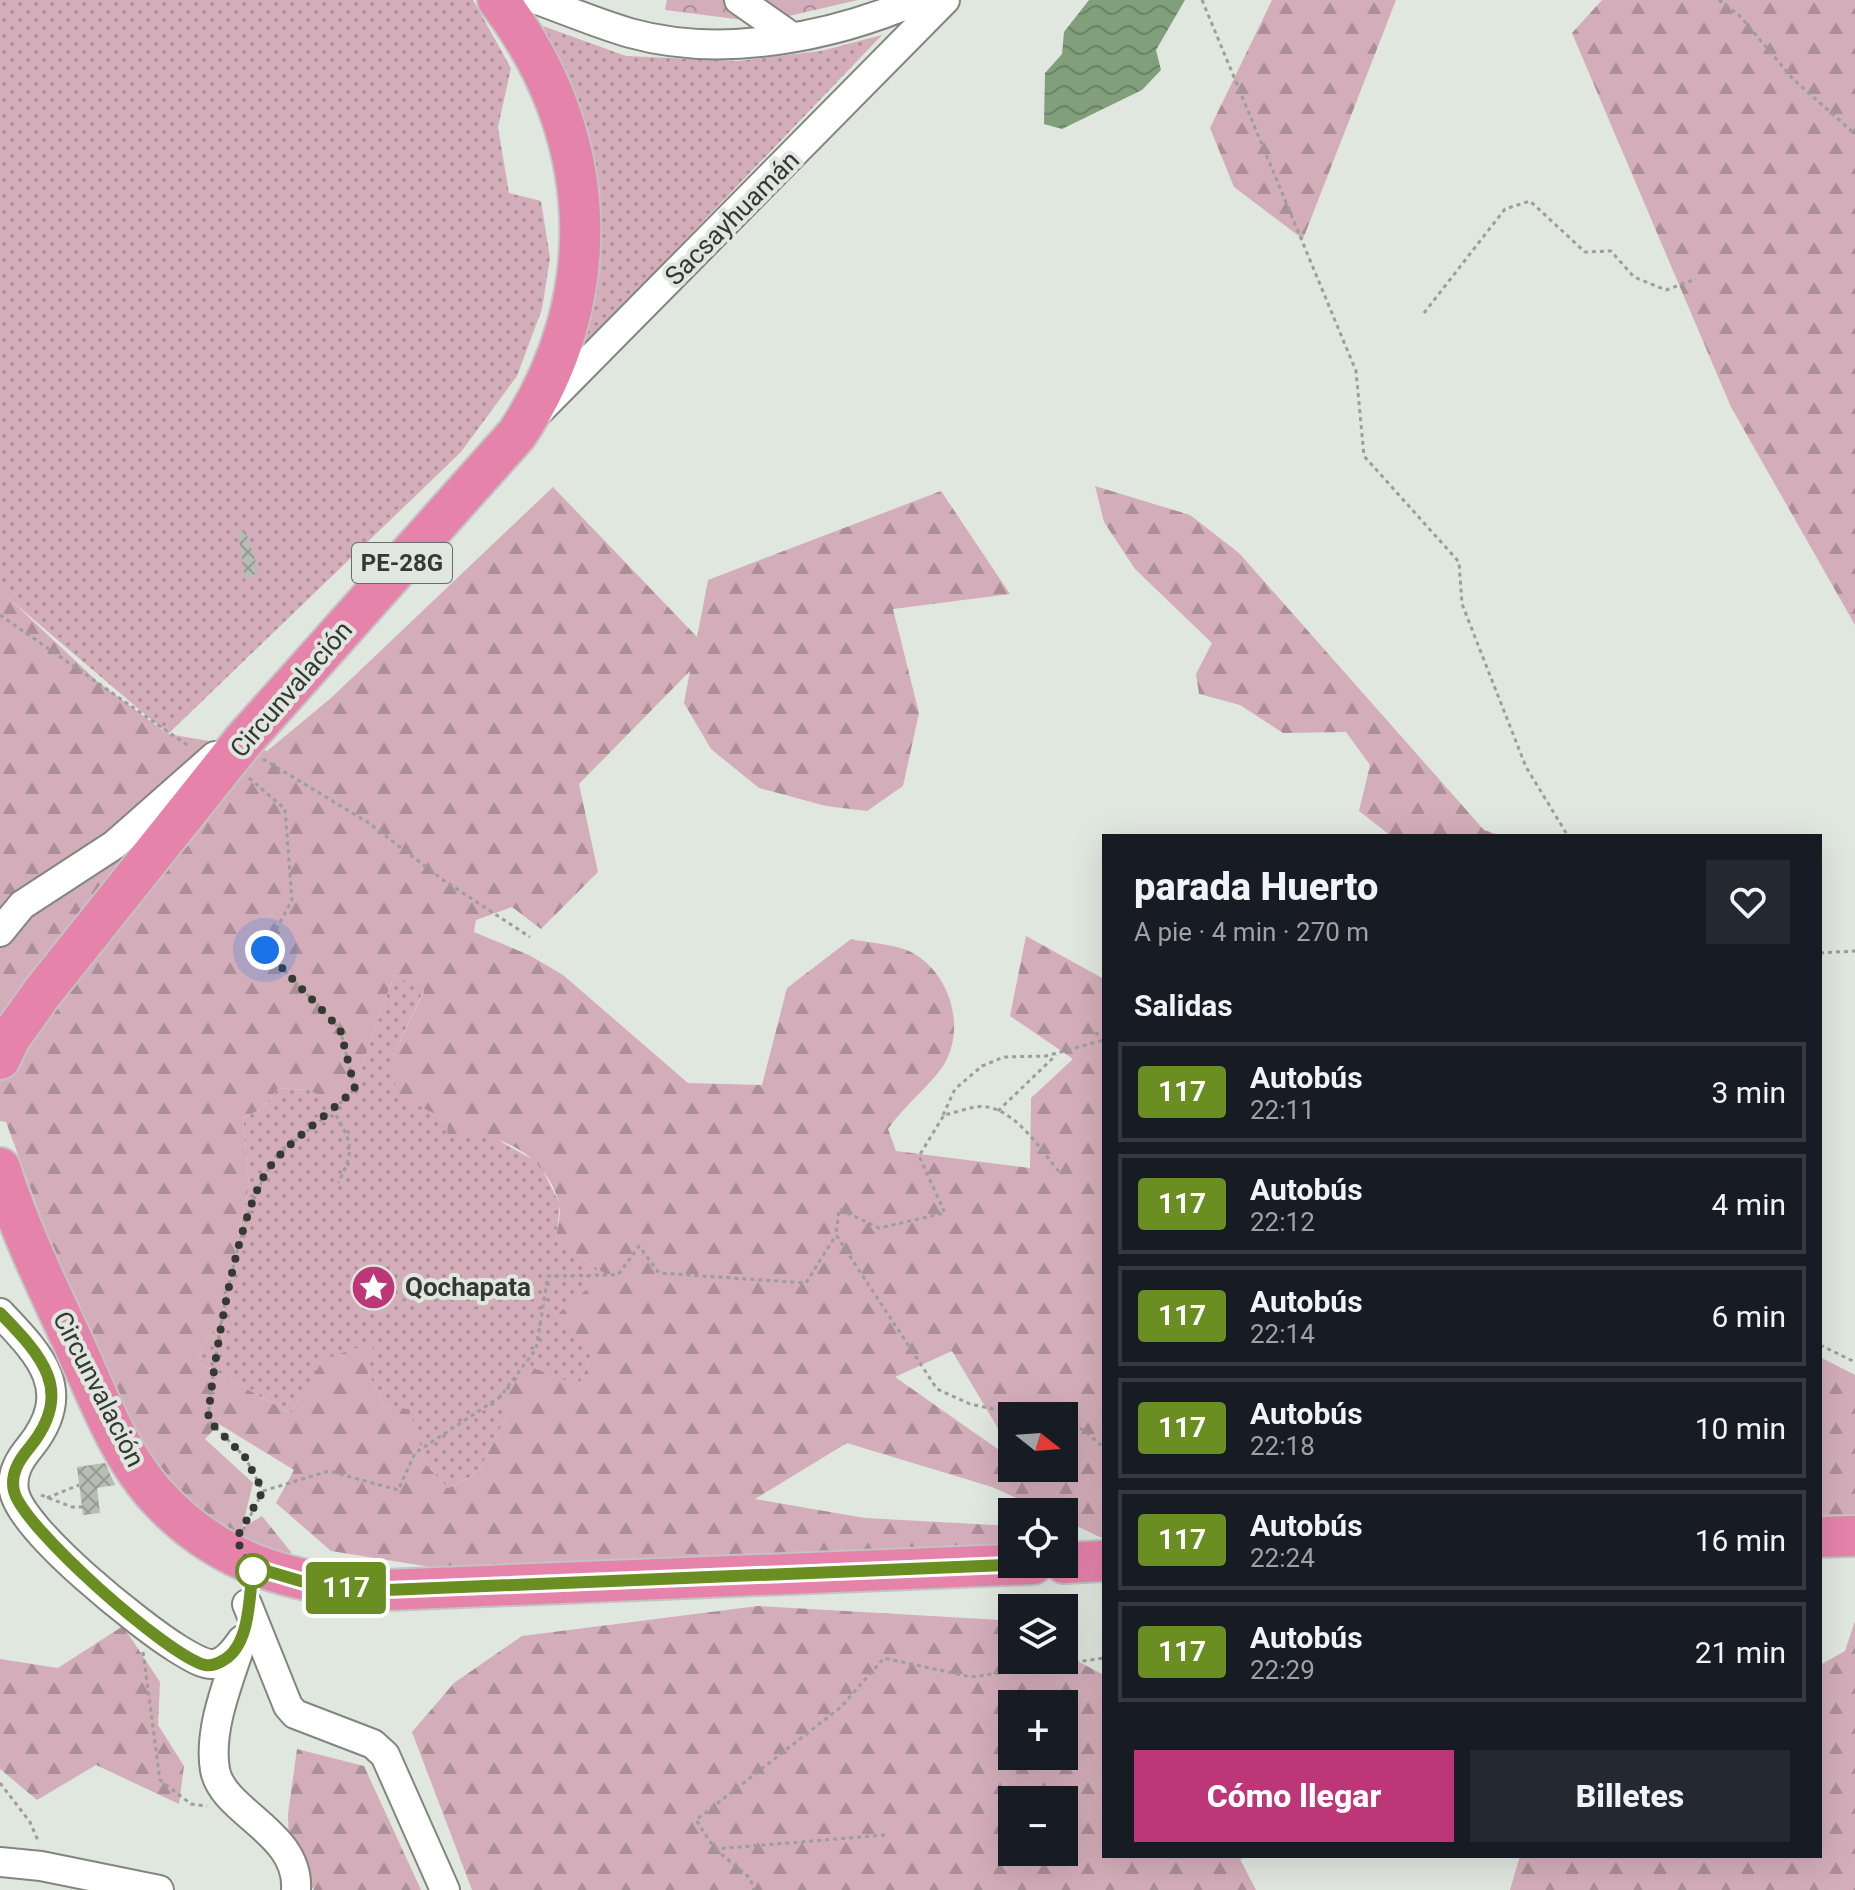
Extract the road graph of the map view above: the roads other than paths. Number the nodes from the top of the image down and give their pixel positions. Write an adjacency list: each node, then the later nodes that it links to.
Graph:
1 (498, 0): 7 (highway, Circunvalación / PE-28G)
2 (538, 0): 6 (street)
3 (739, 0): 6 (street)
4 (918, 0): 6 (street)
5 (945, 0): 7 (street, Sacsayhuamán)
6 (792, 37)
7 (517, 434): 8 (highway, Circunvalación / PE-28G)
8 (238, 752): 9 (street); 10 (highway, Circunvalación / PE-28G)
9 (0, 932)
10 (0, 1059)
11 (0, 1168): 18 (highway, Circunvalación)
12 (0, 1313): 19 (street)
13 (1855, 1536): 14 (highway)
14 (1822, 1537)
15 (1102, 1561): 16 (highway)
16 (1078, 1562)
17 (998, 1565): 18 (highway)
18 (241, 1573): 19 (street); 23 (street)
19 (242, 1640): 22 (street)
20 (0, 1862): 21 (street)
21 (159, 1890)
22 (296, 1890)
23 (445, 1890)

